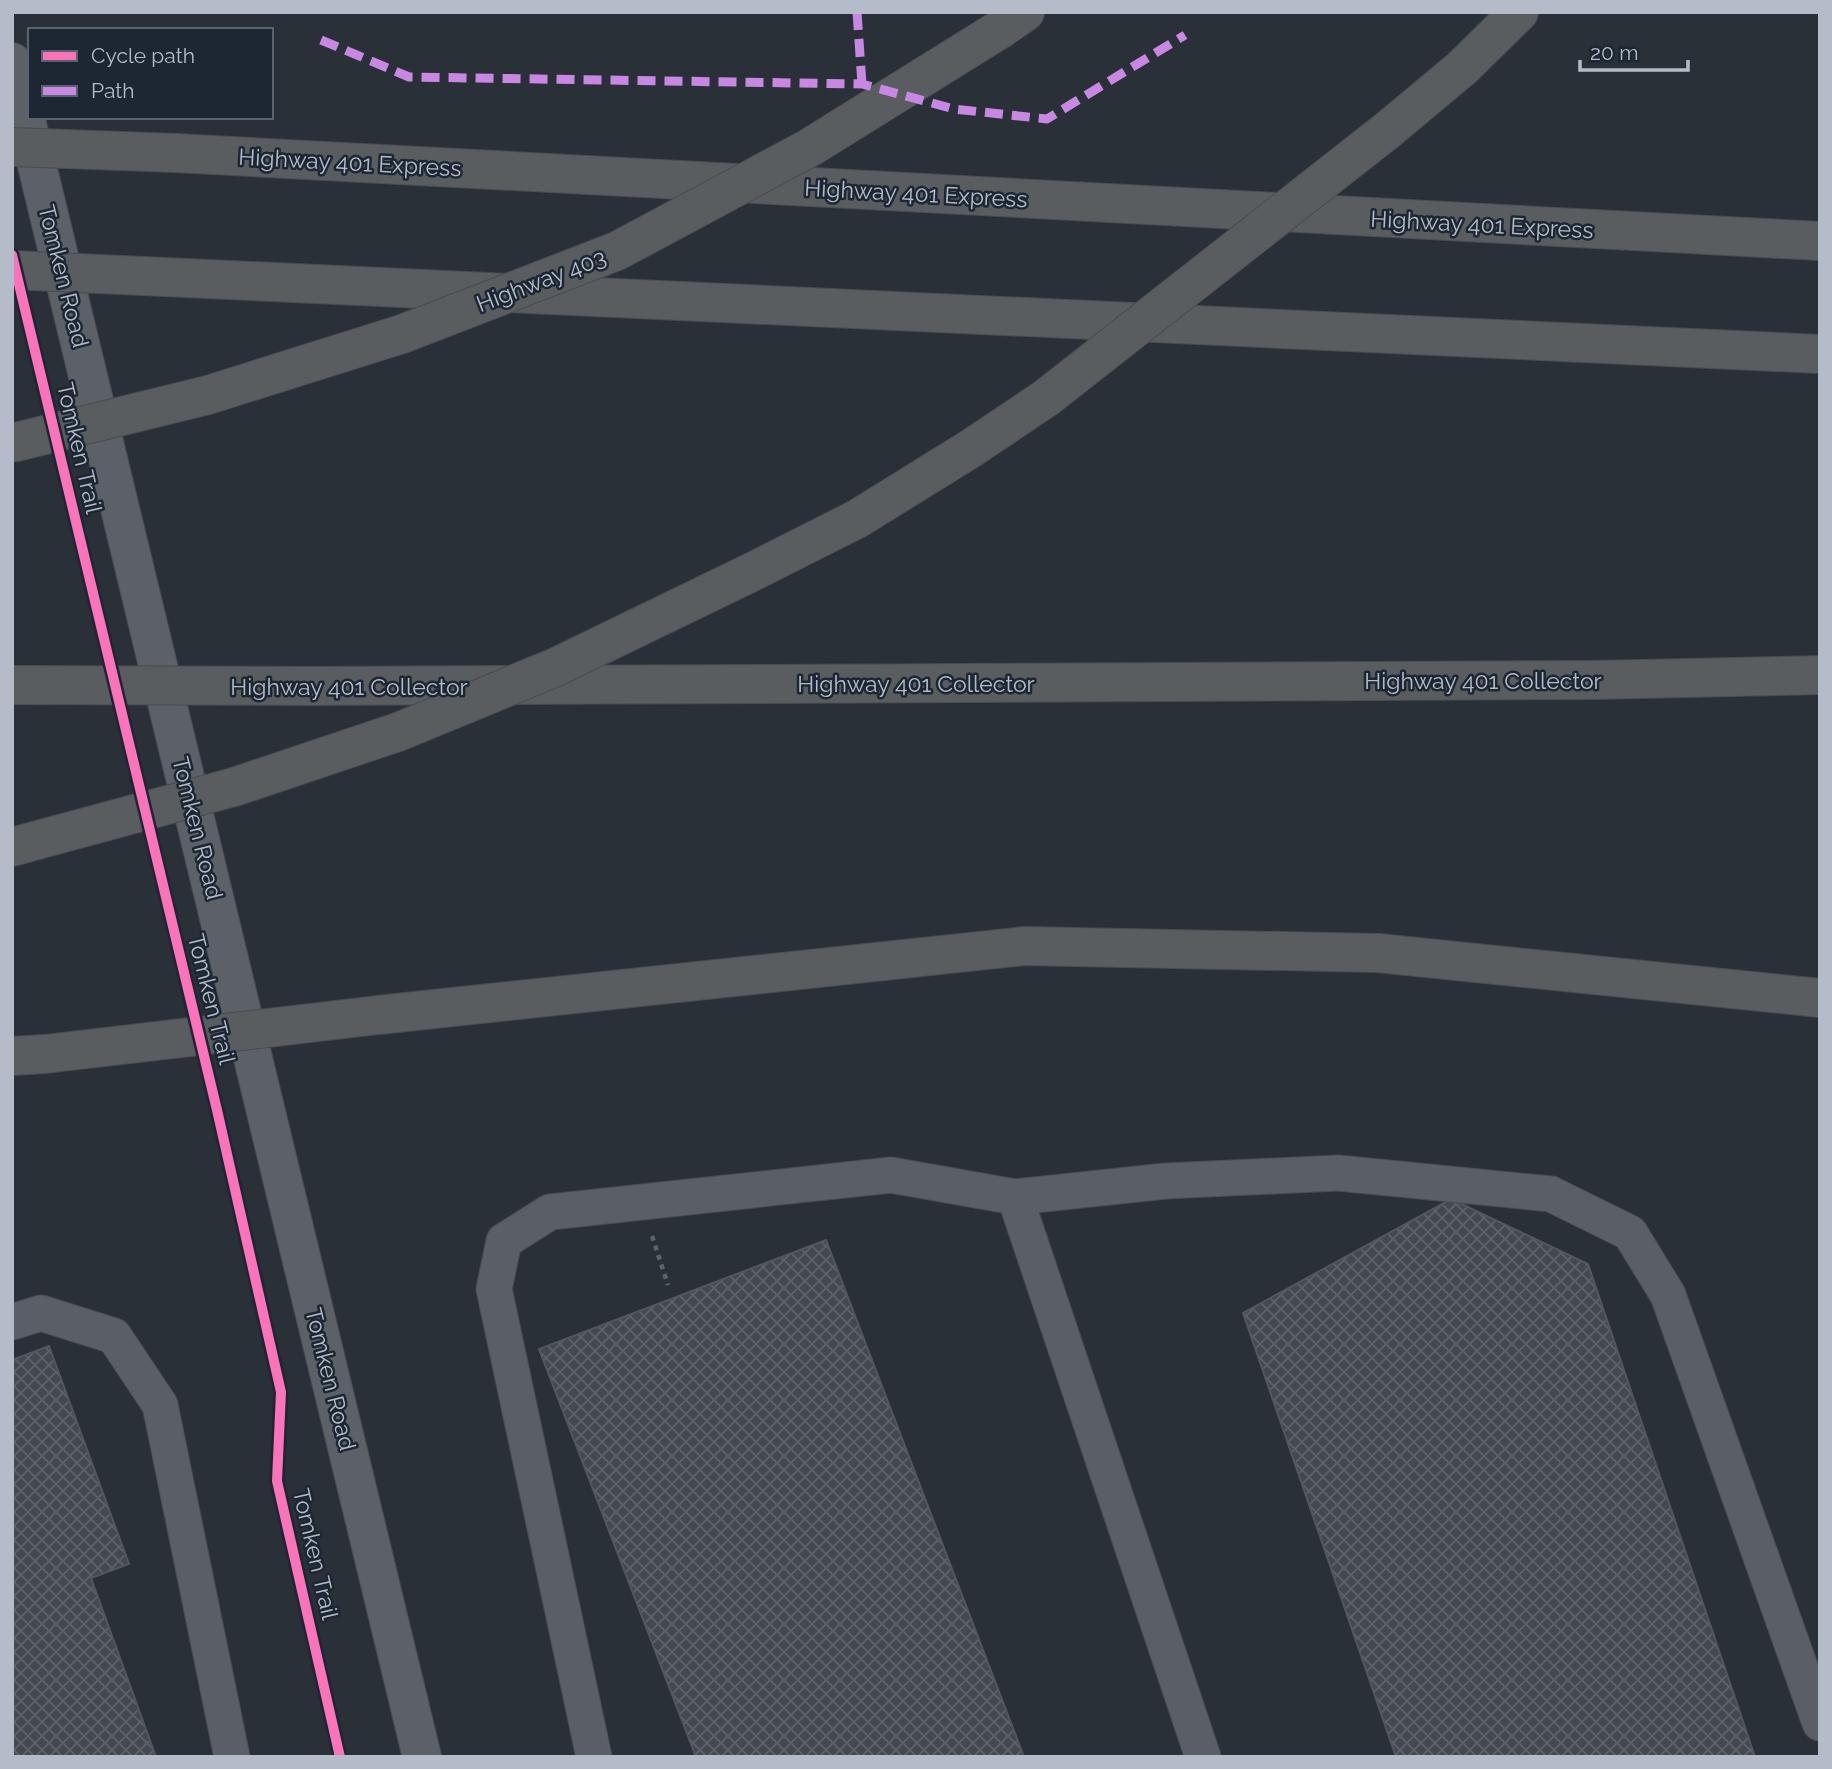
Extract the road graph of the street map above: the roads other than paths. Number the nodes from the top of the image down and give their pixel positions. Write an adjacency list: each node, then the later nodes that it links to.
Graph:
1 (1519, 12): 11 (highway, bridge)
2 (1014, 20): 8 (highway, Highway 403, bridge)
3 (12, 62): 18 (main road, Tomken Road)
4 (12, 147): 5 (highway, Highway 401 Express, bridge)
5 (1820, 241)
6 (12, 270): 7 (highway, bridge)
7 (1820, 354)
8 (12, 443)
9 (1820, 676): 10 (highway, Highway 401 Collector, bridge)
10 (12, 685)
11 (12, 847)
12 (1820, 998): 13 (highway, bridge)
13 (29, 1055)
14 (1015, 1197): 16 (lane); 19 (lane); 20 (lane)
15 (12, 1322): 17 (lane)
16 (1820, 1723)
17 (232, 1757)
18 (422, 1757)
19 (594, 1757)
20 (1203, 1757)

